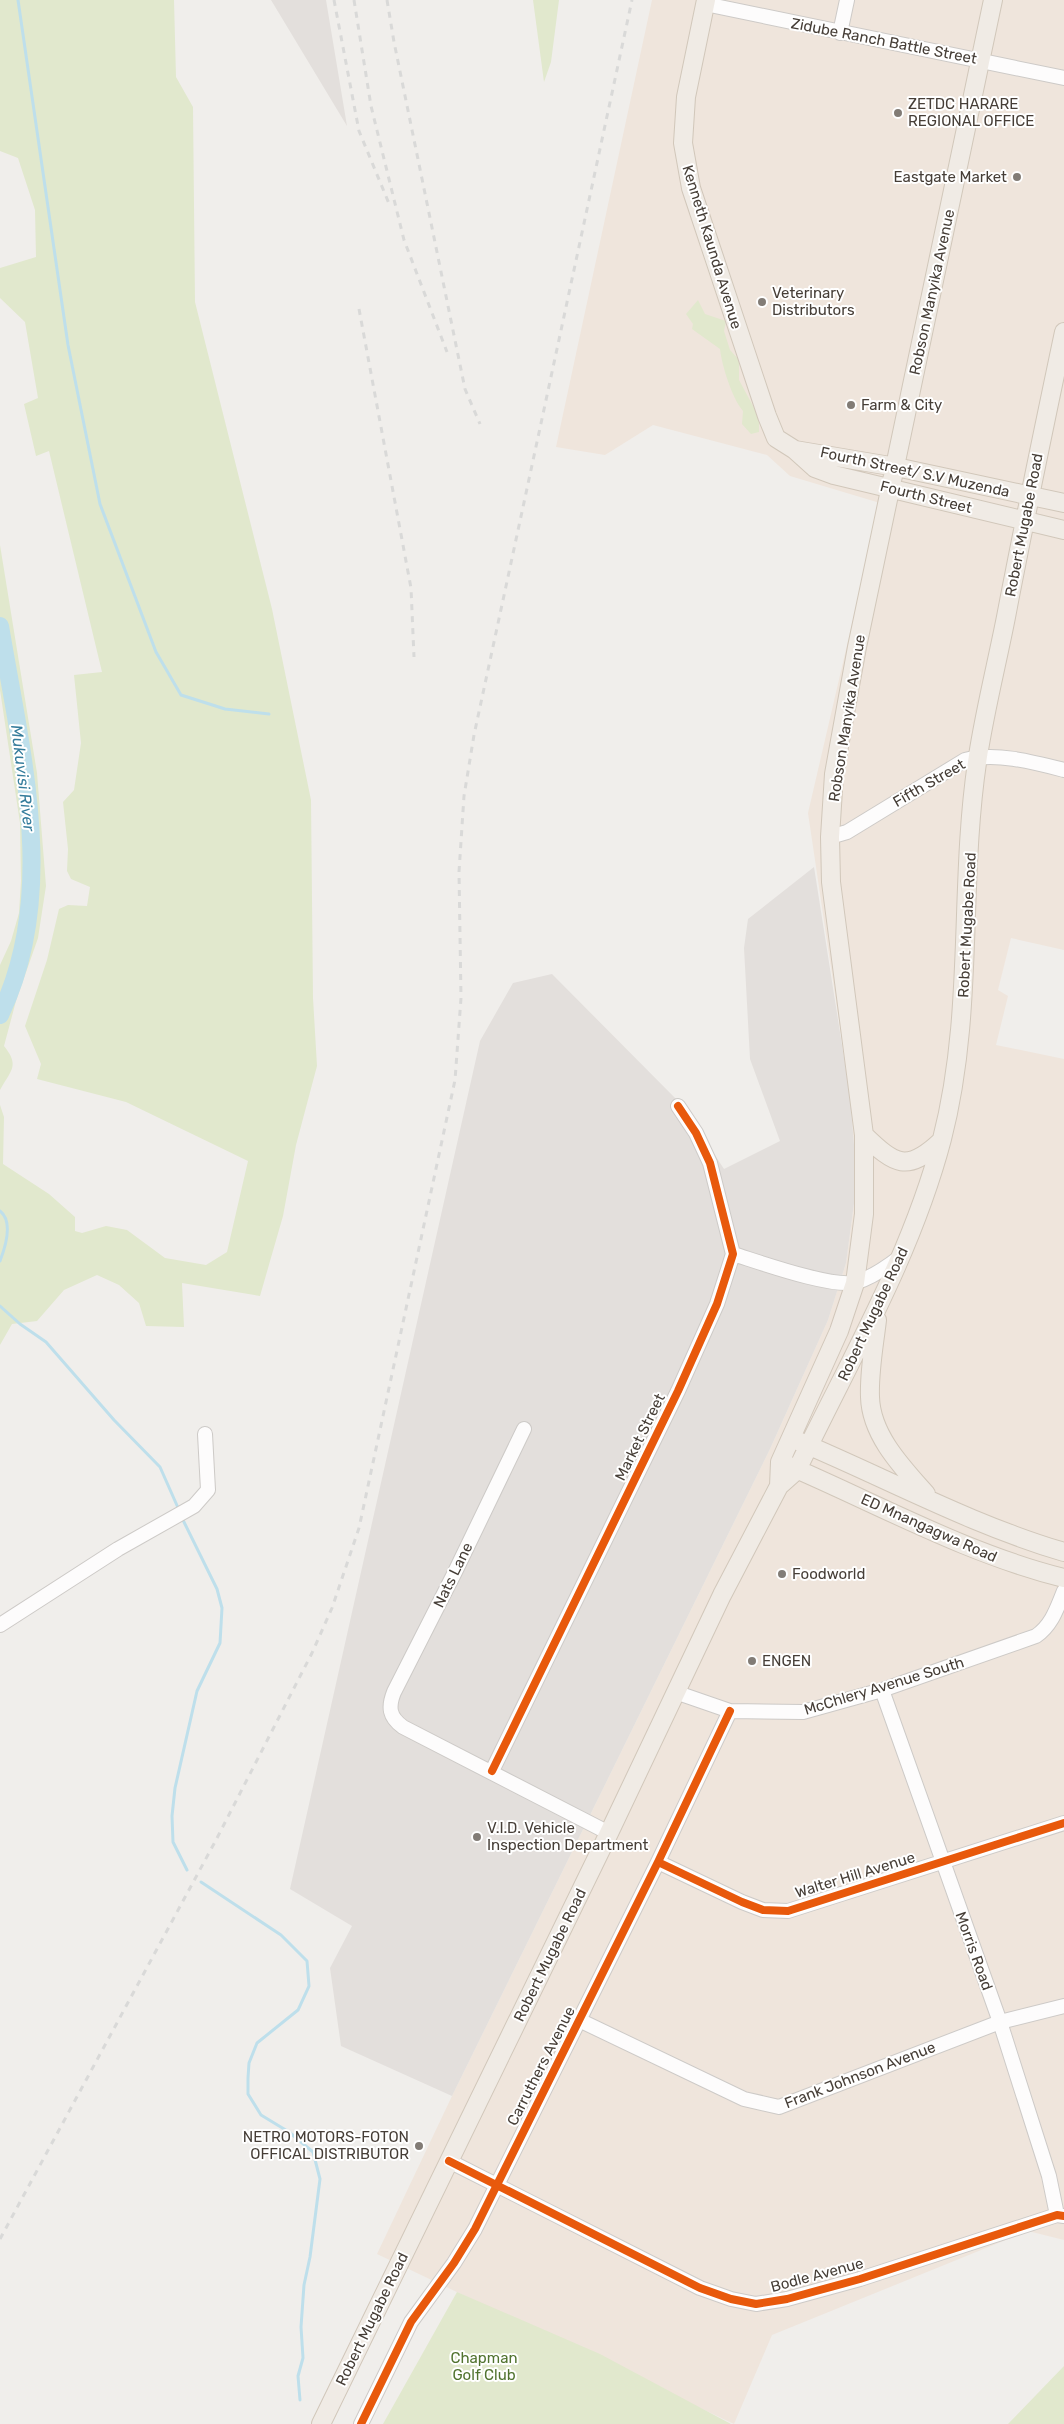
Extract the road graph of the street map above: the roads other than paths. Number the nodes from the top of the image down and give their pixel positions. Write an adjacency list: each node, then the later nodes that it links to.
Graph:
1 (847, 0): 4 (street)
2 (993, 0): 5 (main road, Robson Manyika Avenue)
3 (705, 2): 4 (street, Zidube Ranch Battle Street); 8 (main road, Kenneth Kaunda Avenue)
4 (840, 32): 5 (street, Zidube Ranch Battle Street)
5 (981, 60): 6 (street, Zidube Ranch Battle Street); 9 (main road, Robson Manyika Avenue)
6 (1064, 78)
7 (1064, 332): 11 (main road, Robert Mugabe Road)
8 (795, 450): 9 (main road, Fourth Street/ S.V Muzenda); 10 (main road, Fourth Street)
9 (896, 467): 10 (main road, Robson Manyika Avenue); 11 (main road, Fourth Street/ S.V Muzenda)
10 (891, 488): 13 (main road, Fourth Street); 17 (main road, Robson Manyika Avenue)
11 (1028, 496): 12 (main road, Fourth Street/ S.V Muzenda); 13 (main road, Robert Mugabe Road)
12 (1064, 503)
13 (1024, 522): 14 (main road, Fourth Street); 15 (main road, Robert Mugabe Road)
14 (1064, 530)
15 (978, 757): 16 (street, Fifth Street); 17 (street, Fifth Street); 20 (main road, Robert Mugabe Road)
16 (1064, 770)
17 (830, 837): 19 (main road, Robson Manyika Avenue)
18 (678, 1106): 21 (street)
19 (864, 1135): 20 (main road); 23 (main road, Robson Manyika Avenue)
20 (941, 1140): 22 (main road, Robert Mugabe Road)
21 (733, 1254): 23 (street); 40 (street, Market Street)
22 (900, 1256): 23 (street); 24 (main road, Robert Mugabe Road)
23 (855, 1283): 27 (main road, Robson Manyika Avenue)
24 (878, 1310): 28 (main road, Robert Mugabe Road); 32 (main road)
25 (524, 1429): 40 (street, Nats Lane)
26 (205, 1434): 36 (street)
27 (791, 1438): 28 (main road, ED Mnangagwa Road); 29 (main road, Robson Manyika Avenue)
28 (808, 1445): 30 (main road, Robert Mugabe Road); 32 (main road, ED Mnangagwa Road)
29 (780, 1462): 30 (main road, ED Mnangagwa Road); 31 (main road, Robert Mugabe Road)
30 (797, 1470): 31 (main road, Robert Mugabe Road); 34 (main road, ED Mnangagwa Road)
31 (780, 1486): 38 (main road, Robert Mugabe Road)
32 (931, 1499): 33 (main road, ED Mnangagwa Road)
33 (1064, 1552)
34 (1064, 1578)
35 (1064, 1591): 37 (street, McChlery Avenue South)
36 (0, 1624)
37 (882, 1690): 39 (street, McChlery Avenue South); 44 (street, Morris Road)
38 (676, 1692): 39 (street, McChlery Avenue South); 42 (main road, Robert Mugabe Road)
39 (730, 1711): 43 (street, Carruthers Avenue)
40 (492, 1772): 42 (street)
41 (1064, 1823): 44 (street, Walter Hill Avenue)
42 (609, 1833): 48 (main road, Robert Mugabe Road)
43 (658, 1862): 44 (street, Walter Hill Avenue); 46 (street, Carruthers Avenue)
44 (942, 1863): 47 (street, Morris Road)
45 (1064, 2006): 47 (street, Frank Johnson Avenue)
46 (579, 2020): 47 (street, Frank Johnson Avenue); 49 (street, Carruthers Avenue)
47 (1000, 2022): 50 (street, Morris Road)
48 (449, 2161): 49 (street, Bodle Avenue); 51 (main road, Robert Mugabe Road)
49 (496, 2185): 50 (street, Bodle Avenue); 52 (street, Carruthers Avenue)
50 (1061, 2216)
51 (321, 2424)
52 (361, 2424)

